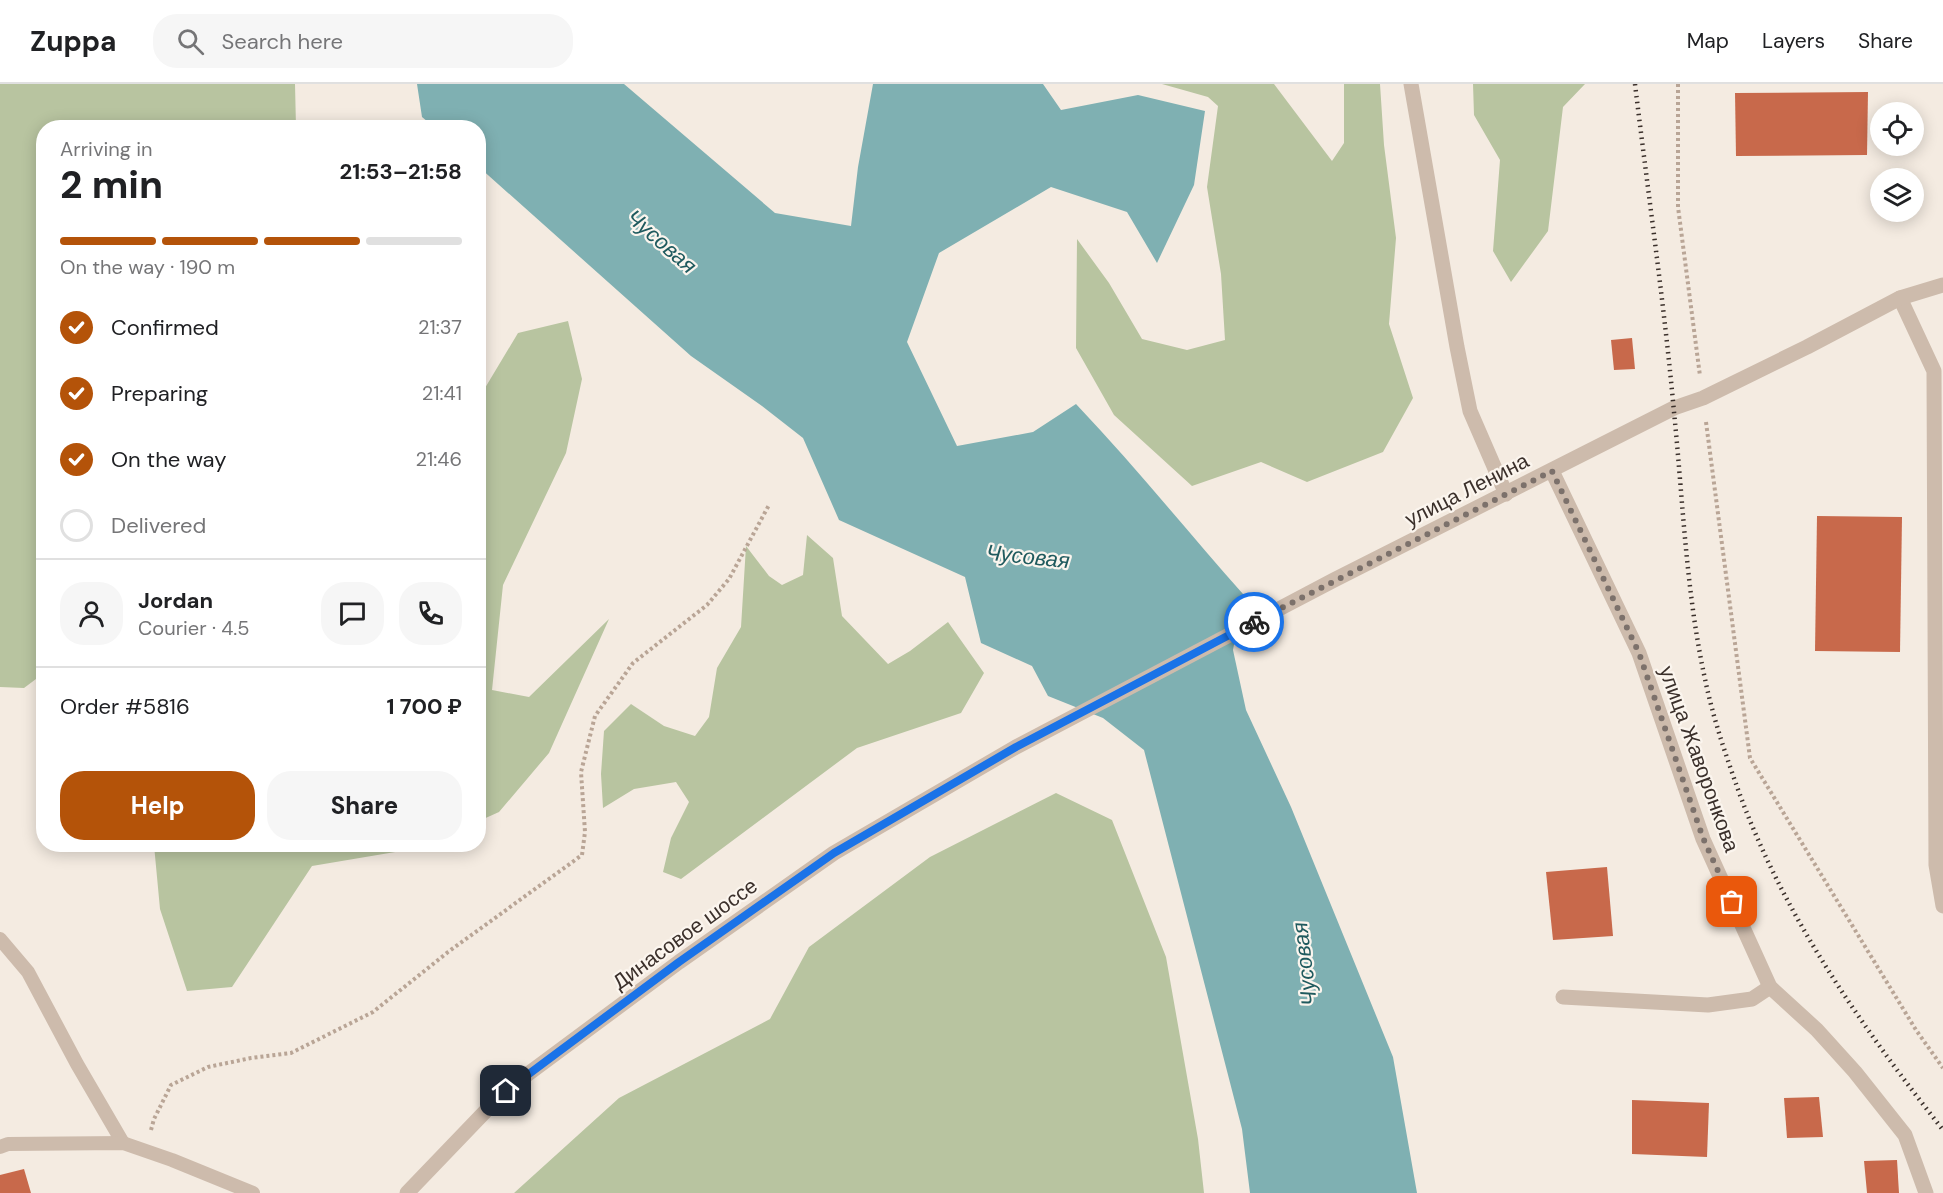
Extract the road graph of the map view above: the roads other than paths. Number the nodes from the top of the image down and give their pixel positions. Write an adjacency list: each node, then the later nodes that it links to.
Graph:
1 (1411, 84): 5 (street)
2 (1943, 285): 3 (street, улица Ленина)
3 (1900, 298): 4 (street, улица Ленина); 7 (street)
4 (1552, 471): 5 (street, улица Ленина); 9 (street, улица Жаворонкова)
5 (1506, 494): 6 (street, улица Ленина)
6 (1016, 747): 14 (street, Динасовое шоссе)
7 (1943, 906)
8 (0, 939): 11 (lane)
9 (1770, 987): 10 (street); 15 (street, улица Жаворонкова)
10 (1563, 997)
11 (123, 1143): 12 (lane); 13 (lane)
12 (0, 1147)
13 (246, 1192)
14 (407, 1193)
15 (1926, 1193)

